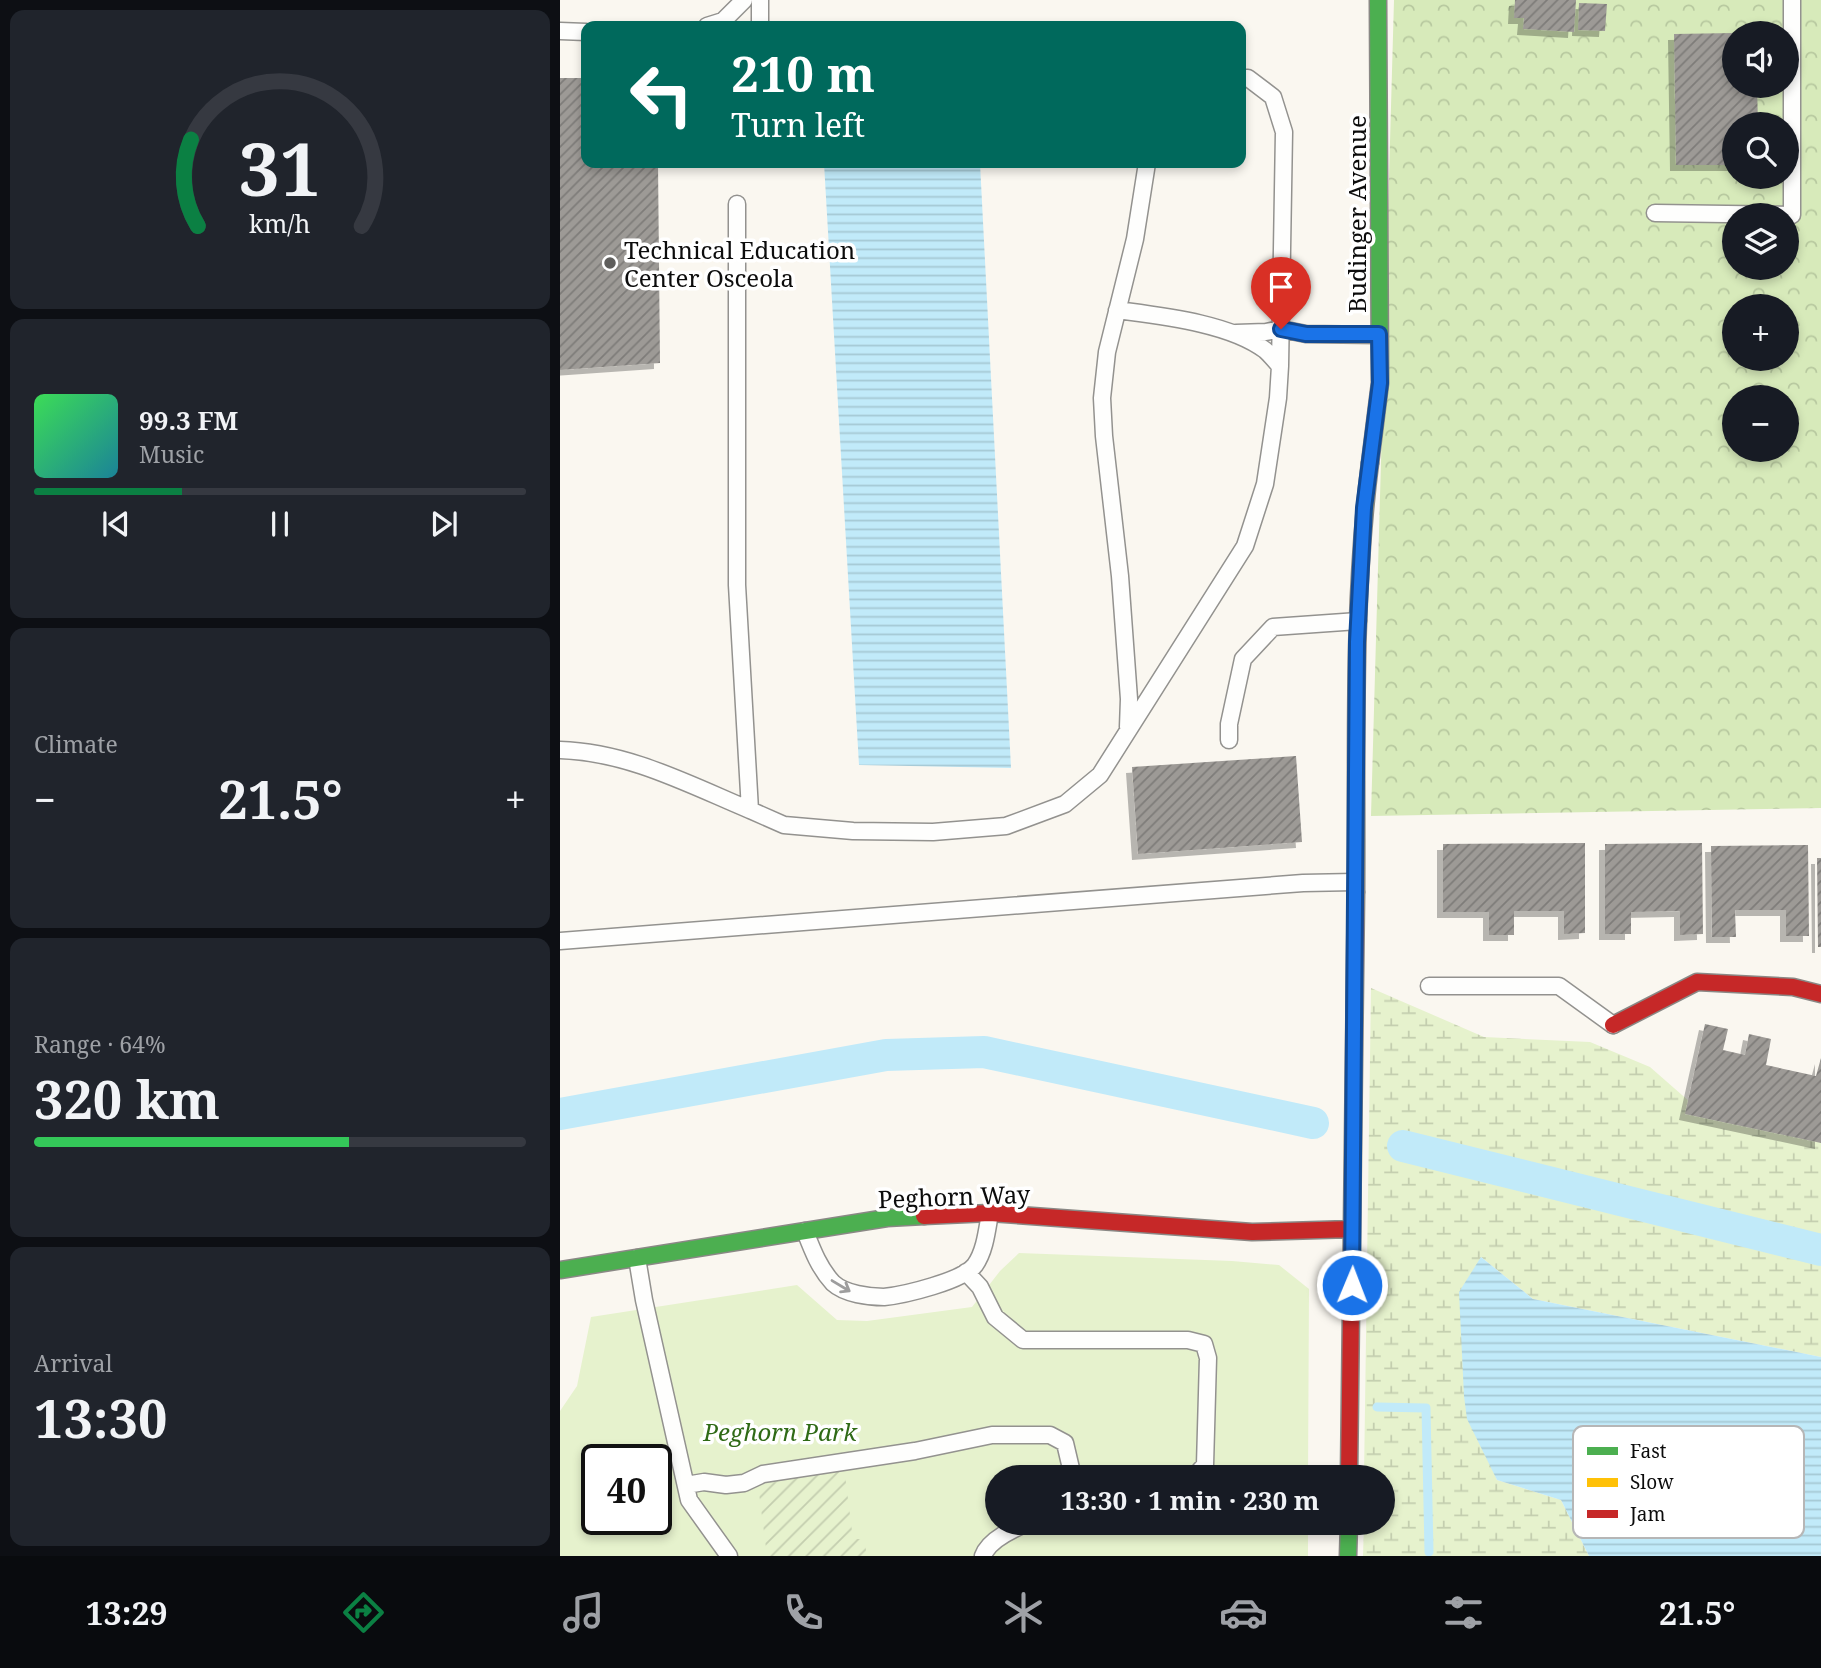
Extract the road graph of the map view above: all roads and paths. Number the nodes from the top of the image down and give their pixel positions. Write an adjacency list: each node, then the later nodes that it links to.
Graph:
1 (744, 0): 5 (lane)
2 (760, 0): 6 (lane)
3 (1378, 0): 16 (street, Budinger Avenue)
4 (1792, 0): 12 (lane)
5 (723, 21)
6 (760, 21)
7 (560, 32): 8 (lane)
8 (581, 32)
9 (1246, 78): 14 (lane)
10 (1146, 168): 13 (lane)
11 (737, 204): 22 (lane)
12 (1655, 213)
13 (1117, 310): 15 (lane); 19 (lane)
14 (1281, 329): 15 (lane); 16 (lane); 17 (lane)
15 (1233, 334): 17 (lane)
16 (1379, 334): 18 (street, Budinger Avenue)
17 (1280, 366): 19 (lane)
18 (1358, 621): 20 (lane); 23 (street, Budinger Avenue)
19 (1128, 729): 22 (lane)
20 (1228, 740)
21 (560, 750): 22 (lane)
22 (750, 810)
23 (1355, 882): 24 (lane); 29 (street, Budinger Avenue)
24 (560, 941)
25 (1429, 986): 27 (lane)
26 (1821, 994): 27 (street)
27 (1613, 1025)
28 (990, 1213): 29 (street, Peghorn Way); 30 (street, Peghorn Way); 33 (lane)
29 (1352, 1230): 36 (street, Budinger Avenue)
30 (805, 1231): 31 (street, Peghorn Way); 33 (lane, one-way to 33)
31 (637, 1258): 32 (street, Peghorn Way); 37 (lane)
32 (560, 1270)
33 (966, 1272): 35 (lane)
34 (1070, 1465): 37 (lane)
35 (1205, 1465)
36 (1349, 1465)
37 (686, 1485): 40 (lane)
38 (1004, 1535): 41 (lane)
39 (1349, 1535): 42 (street)
40 (729, 1556)
41 (984, 1556)
42 (1348, 1556)

